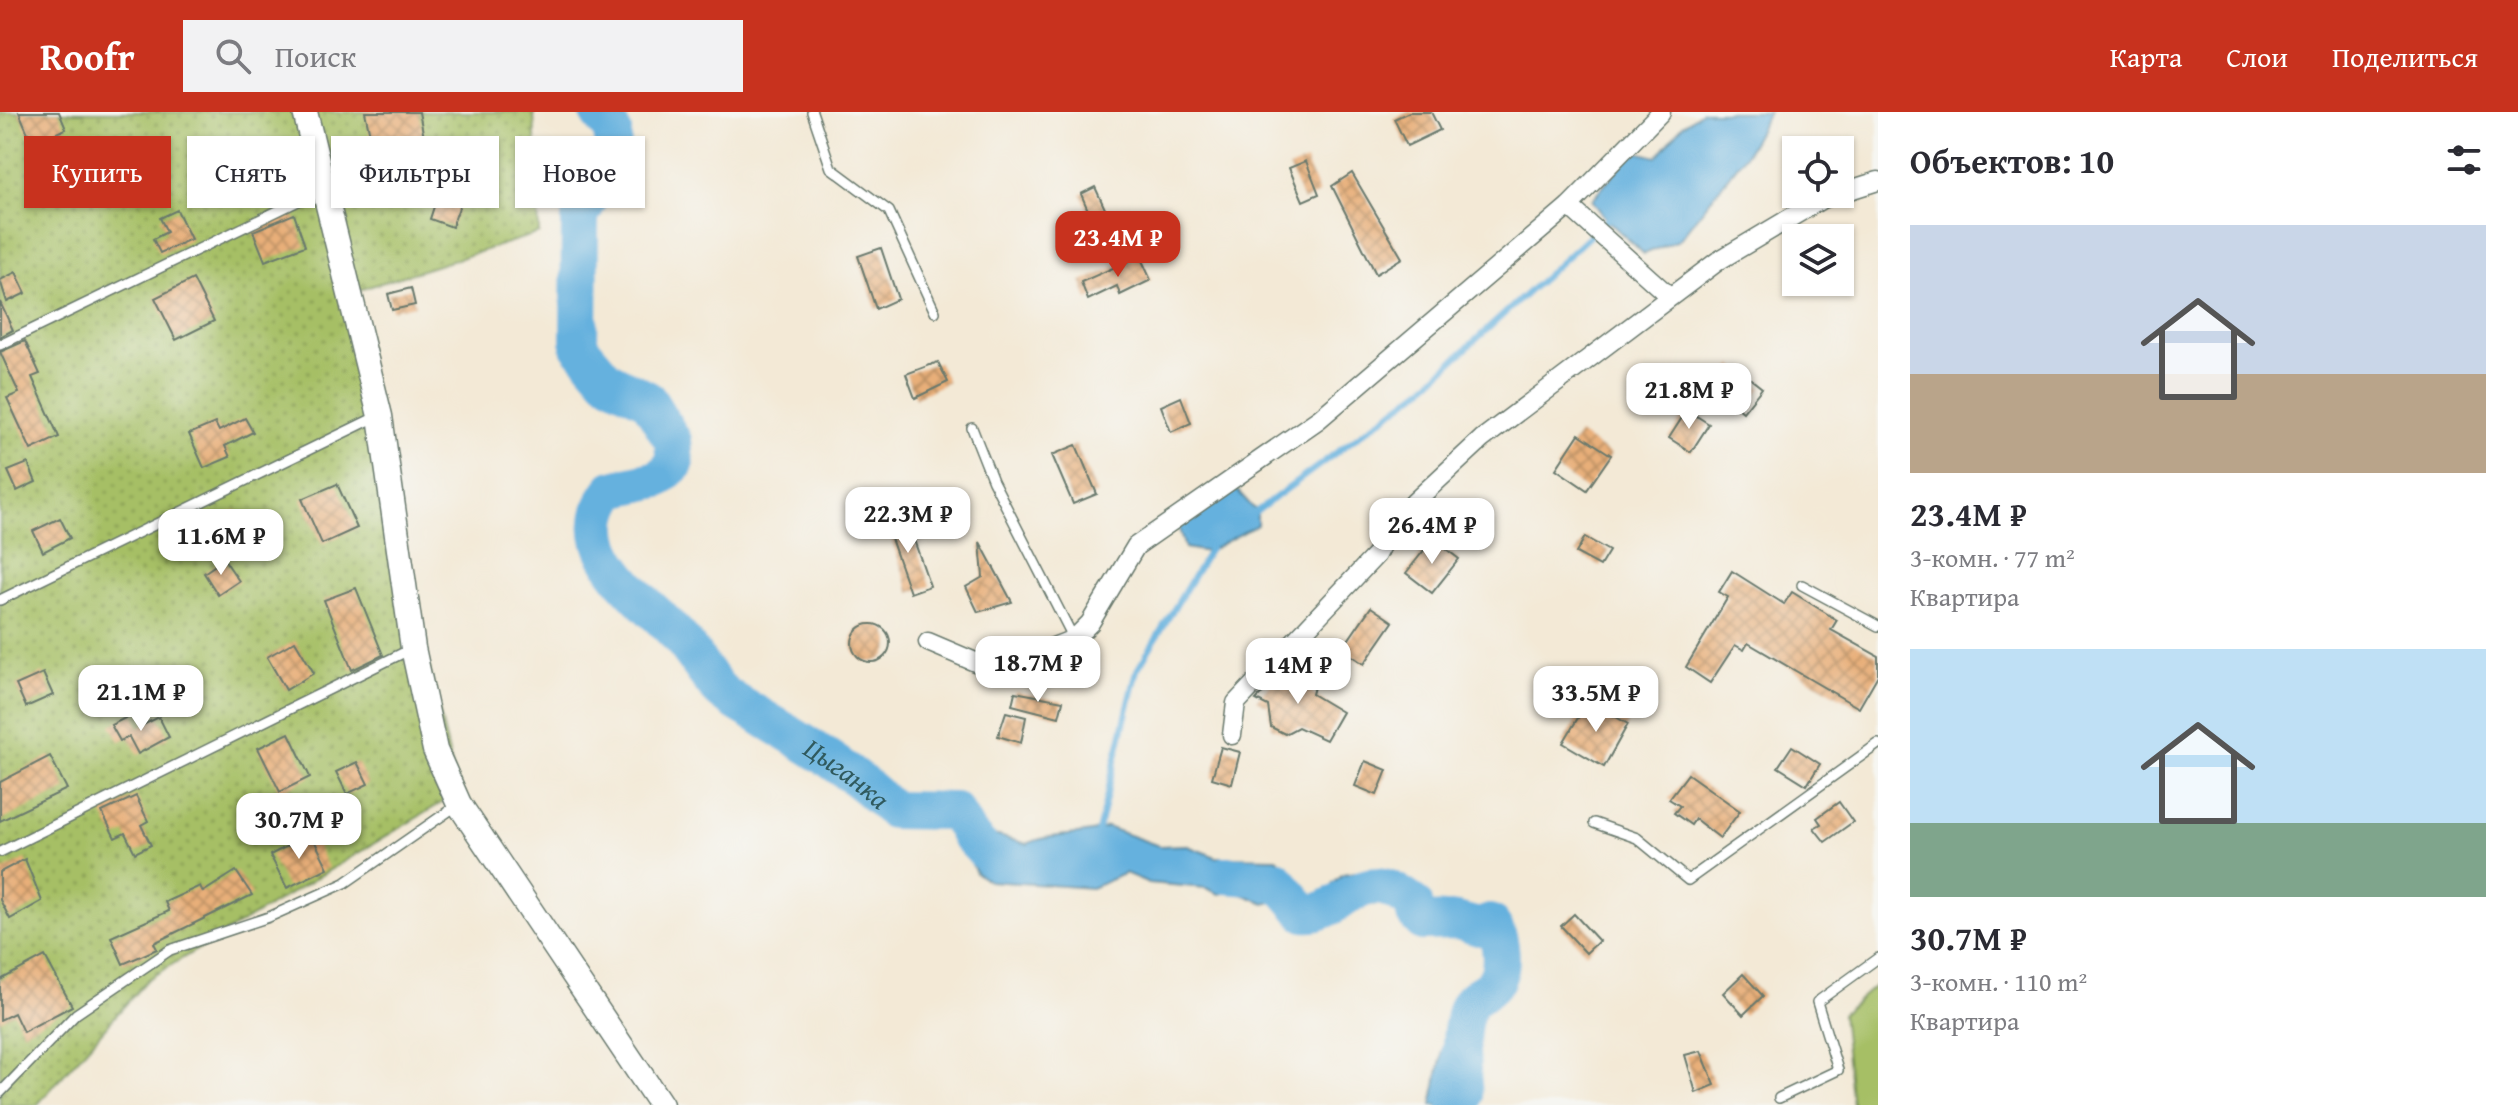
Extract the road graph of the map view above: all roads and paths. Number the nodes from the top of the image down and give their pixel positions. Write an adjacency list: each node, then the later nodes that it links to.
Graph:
1 (305, 112): 5 (street)
2 (812, 112): 10 (lane)
3 (1661, 112): 7 (street)
4 (1878, 181): 6 (street)
5 (325, 188): 11 (lane); 12 (street)
6 (1854, 189)
7 (1569, 206): 9 (street); 17 (street)
8 (1807, 208): 9 (street)
9 (1669, 296): 20 (street)
10 (935, 312)
11 (0, 345)
12 (380, 416): 15 (lane); 19 (street)
13 (972, 428): 17 (lane)
14 (1802, 585): 16 (lane)
15 (0, 600)
16 (1878, 626)
17 (1074, 639): 18 (street)
18 (928, 642)
19 (413, 648): 22 (street); 24 (lane)
20 (1232, 735)
21 (1878, 744): 23 (lane)
22 (459, 804): 26 (lane); 28 (street)
23 (1594, 823)
24 (0, 852)
25 (1878, 958): 27 (lane)
26 (0, 1093)
27 (1779, 1098)
28 (661, 1105)

